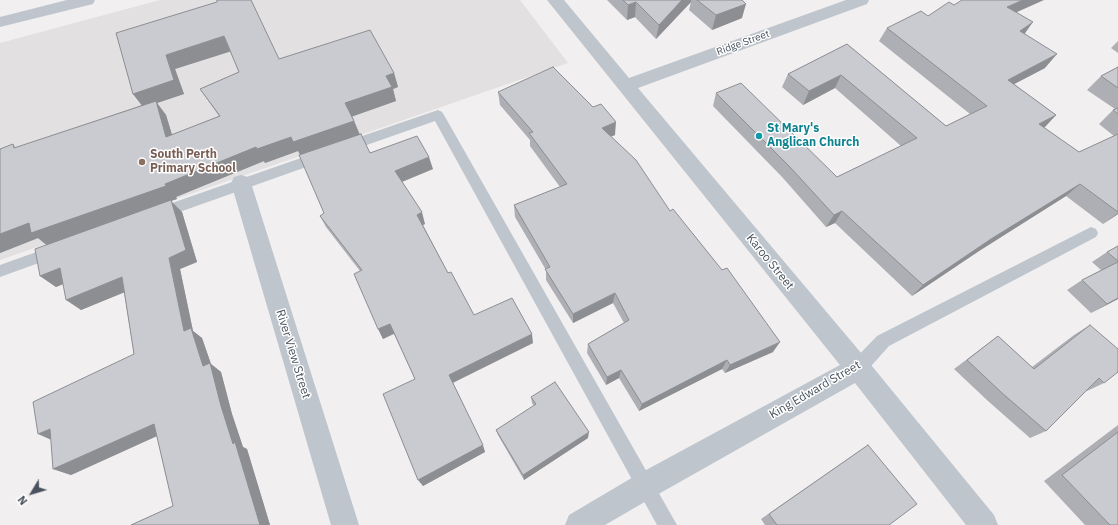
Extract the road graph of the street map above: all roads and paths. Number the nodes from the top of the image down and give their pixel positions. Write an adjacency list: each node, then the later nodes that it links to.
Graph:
1 (86, 0): 4 (street)
2 (555, 0): 5 (street, Karoo Street)
3 (861, 0): 5 (street, Ridge Street)
4 (0, 22)
5 (626, 86): 11 (street, Karoo Street)
6 (241, 183): 7 (lane); 12 (lane); 13 (street, River View Street)
7 (146, 218)
8 (1091, 233): 11 (lane, King Edward Street)
9 (66, 247): 10 (lane)
10 (0, 271)
11 (858, 368): 12 (street, King Edward Street); 16 (street, Karoo Street)
12 (645, 486): 14 (street, King Edward Street); 15 (lane)
13 (345, 525)
14 (579, 525)
15 (667, 525)
16 (984, 525)

